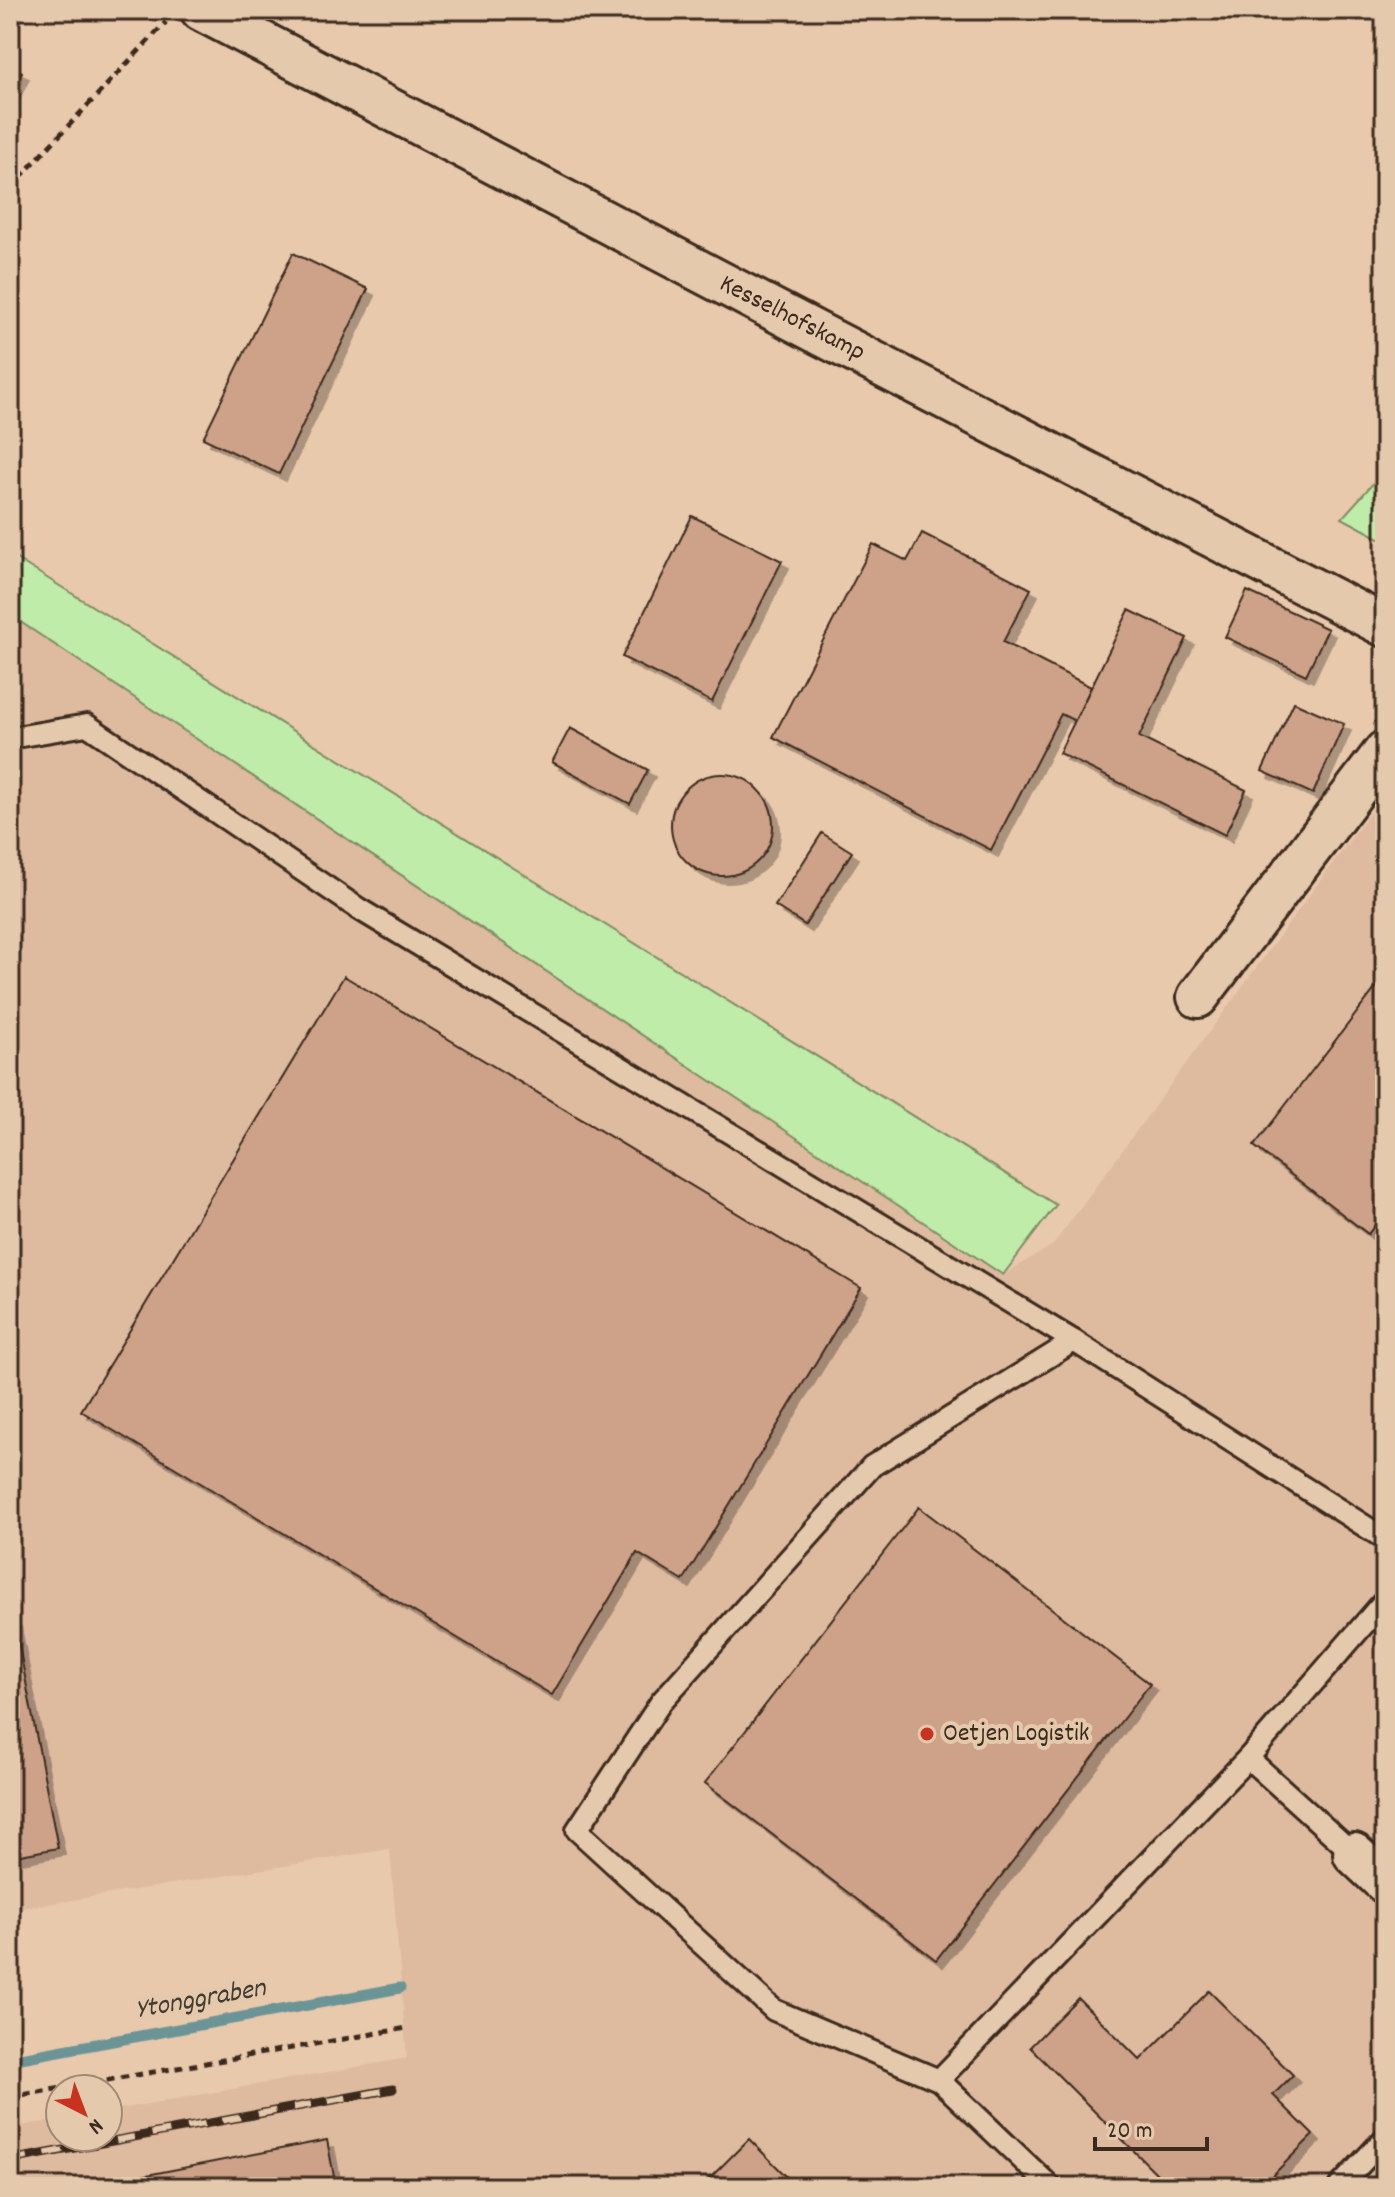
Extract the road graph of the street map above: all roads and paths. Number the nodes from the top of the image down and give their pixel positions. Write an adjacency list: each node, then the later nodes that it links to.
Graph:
1 (184, 16): 2 (path); 3 (street, Kesselhofskamp)
2 (10, 188)
3 (1385, 626)
4 (10, 738): 7 (lane)
5 (1385, 751): 6 (street)
6 (1198, 997)
7 (1074, 1341): 8 (lane); 14 (lane)
8 (1385, 1539)
9 (1385, 1600): 10 (lane)
10 (1248, 1758): 11 (lane); 14 (lane)
11 (1354, 1854): 12 (street)
12 (1385, 1883)
13 (407, 2028): 15 (path)
14 (939, 2080): 17 (lane)
15 (10, 2097)
16 (1385, 2138): 18 (lane)
17 (1051, 2187)
18 (1339, 2187)

